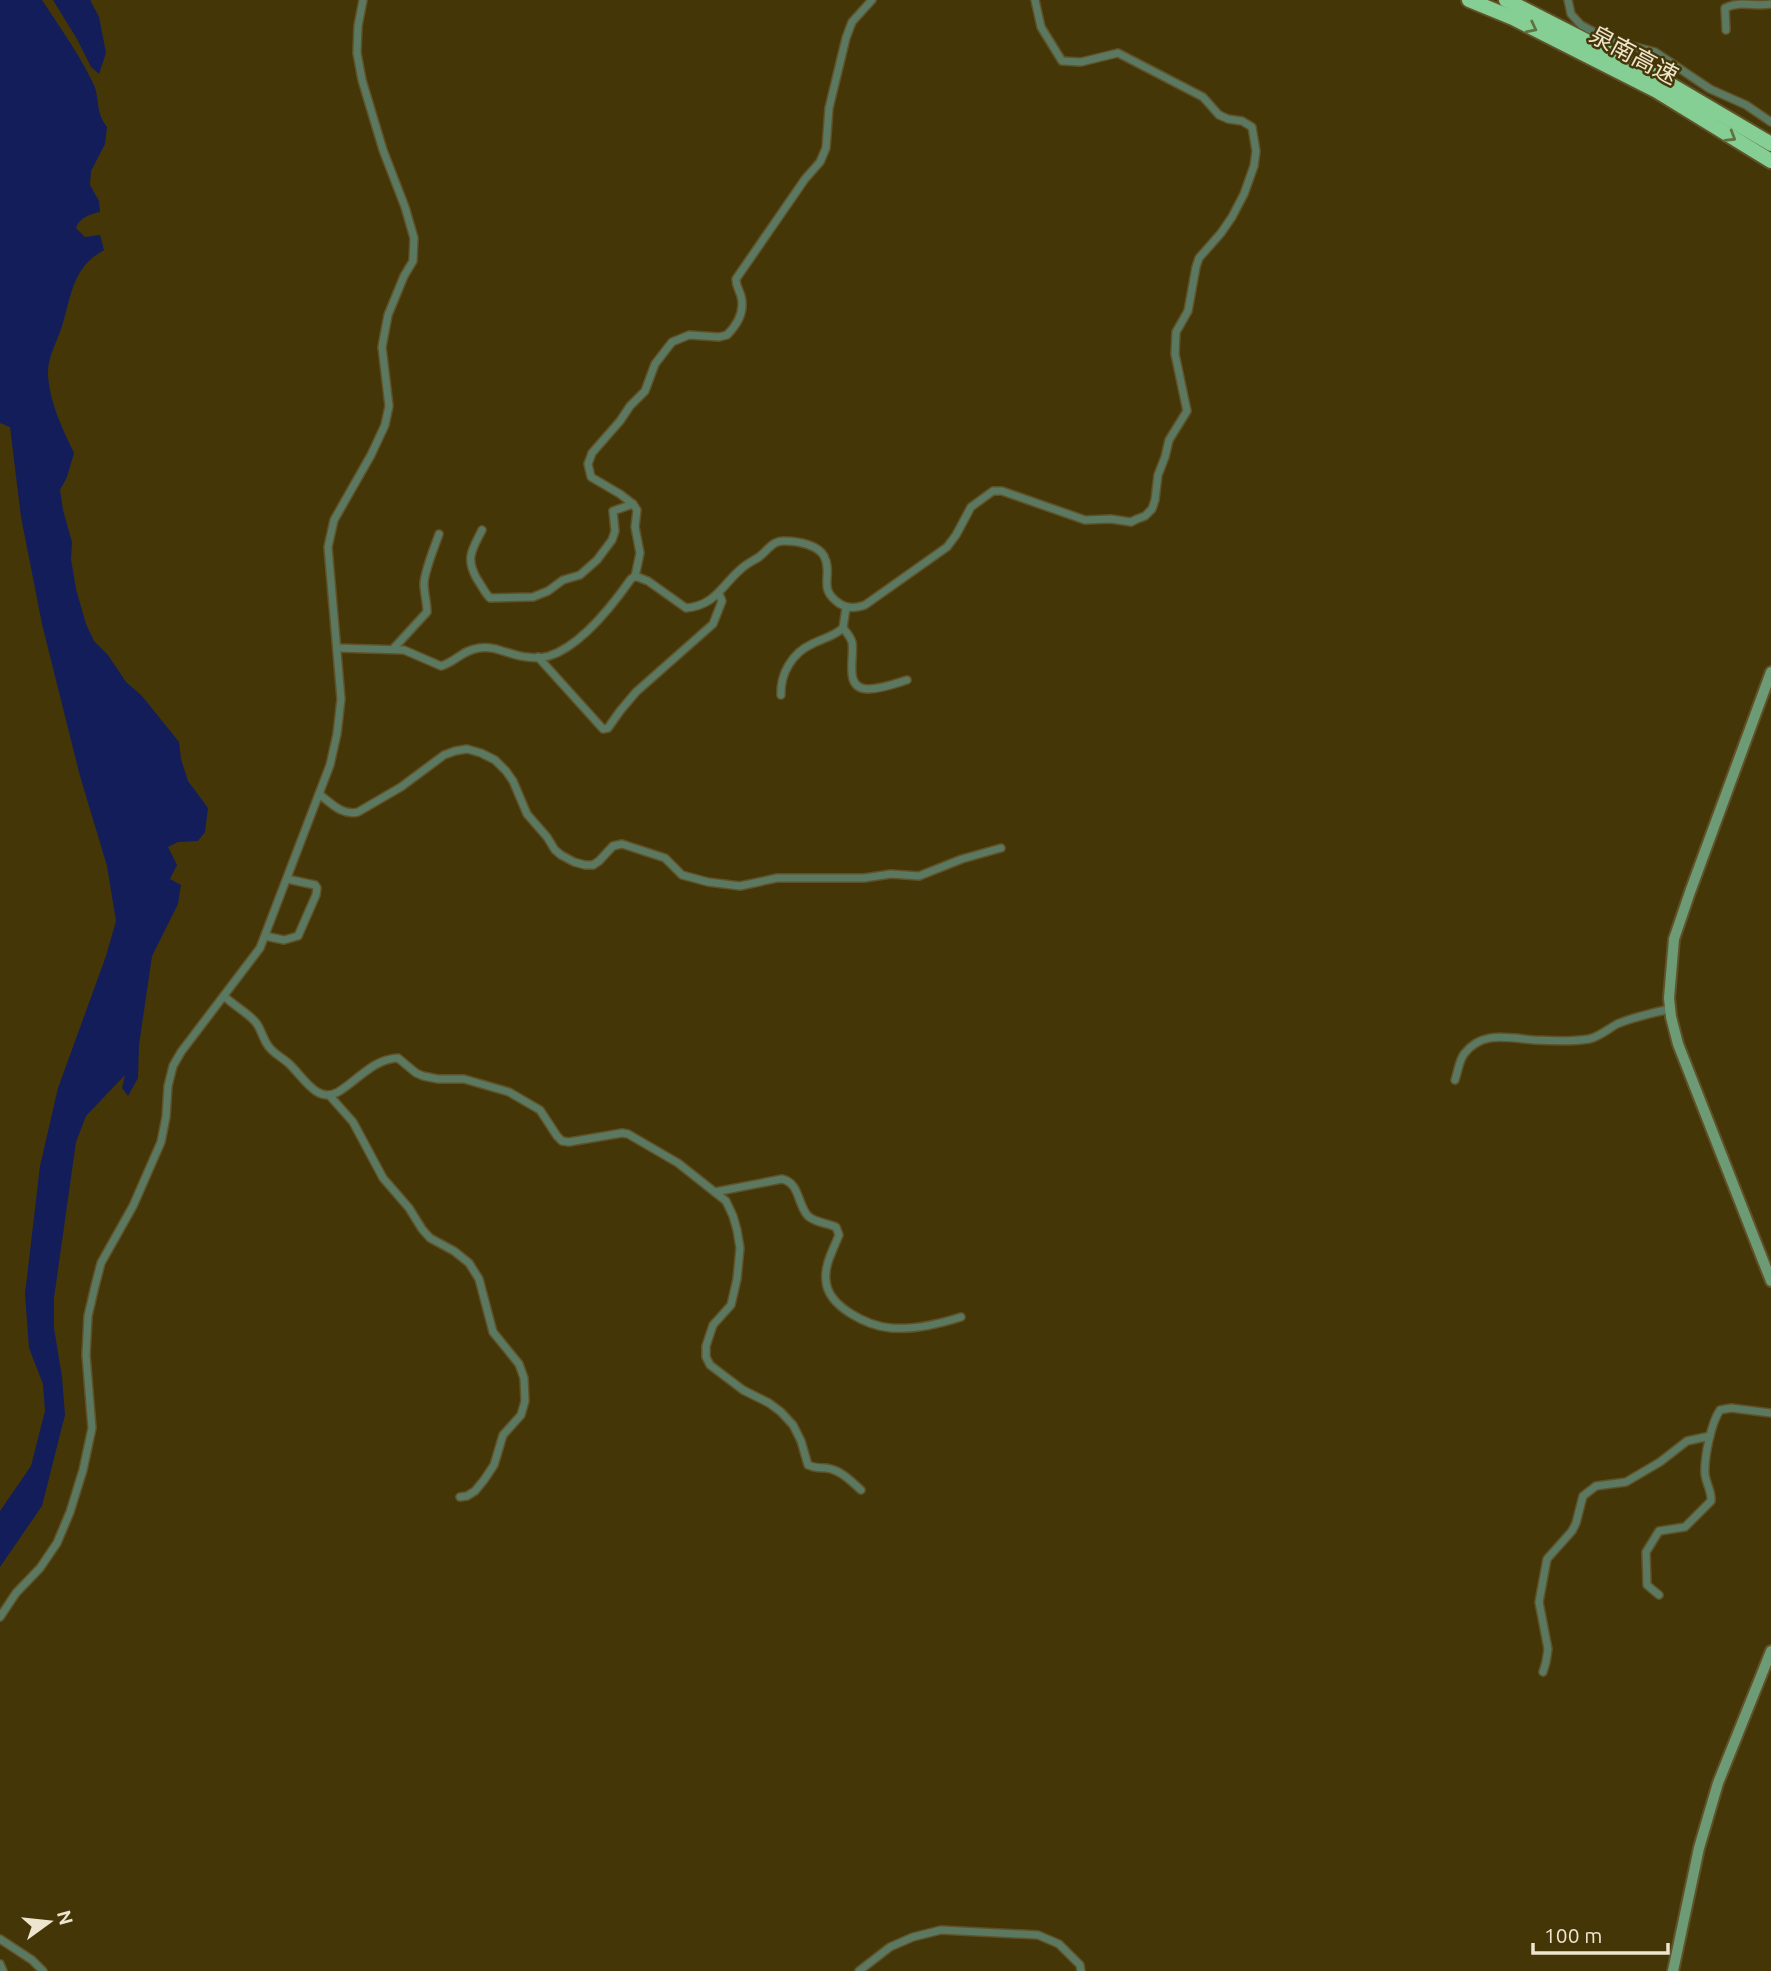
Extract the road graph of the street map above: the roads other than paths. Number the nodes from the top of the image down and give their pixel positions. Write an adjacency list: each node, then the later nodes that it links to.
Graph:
1 (363, 0): 19 (street)
2 (872, 0): 12 (street)
3 (1035, 0): 17 (street)
4 (1469, 0): 11 (highway, 泉南高速, one-way to 11)
5 (1506, 0): 10 (highway, 泉南高速)
6 (1568, 0): 9 (street)
7 (1771, 4): 8 (street)
8 (1726, 30)
9 (1771, 122)
10 (1771, 144)
11 (1771, 161)
12 (633, 504): 13 (street); 15 (street)
13 (482, 530)
14 (439, 534): 20 (street)
15 (635, 577): 16 (street); 21 (street)
16 (719, 594): 17 (street); 21 (street)
17 (846, 608): 18 (street)
18 (843, 628): 23 (street); 24 (street)
19 (337, 648): 20 (street); 25 (street)
20 (393, 649): 21 (street)
21 (538, 657)
22 (1771, 672): 30 (main road)
23 (907, 680)
24 (781, 695)
25 (319, 794): 26 (street); 27 (street)
26 (1001, 848)
27 (287, 878): 28 (street); 28 (street)
28 (265, 936): 29 (street)
29 (224, 996): 32 (street); 41 (street)
30 (1670, 1009): 31 (street); 34 (main road)
31 (1455, 1080)
32 (329, 1095): 33 (street); 39 (street)
33 (715, 1192): 35 (street); 38 (street)
34 (1771, 1281)
35 (961, 1317)
36 (1771, 1413): 37 (street)
37 (1710, 1436): 40 (street); 43 (street)
38 (861, 1490)
39 (460, 1497)
40 (1659, 1595)
41 (0, 1617)
42 (1771, 1651): 50 (main road)
43 (1543, 1672)
44 (0, 1939): 47 (street)
45 (0, 1964): 46 (street)
46 (3, 1971)
47 (43, 1971)
48 (859, 1971): 49 (street)
49 (1082, 1971)
50 (1673, 1971)

